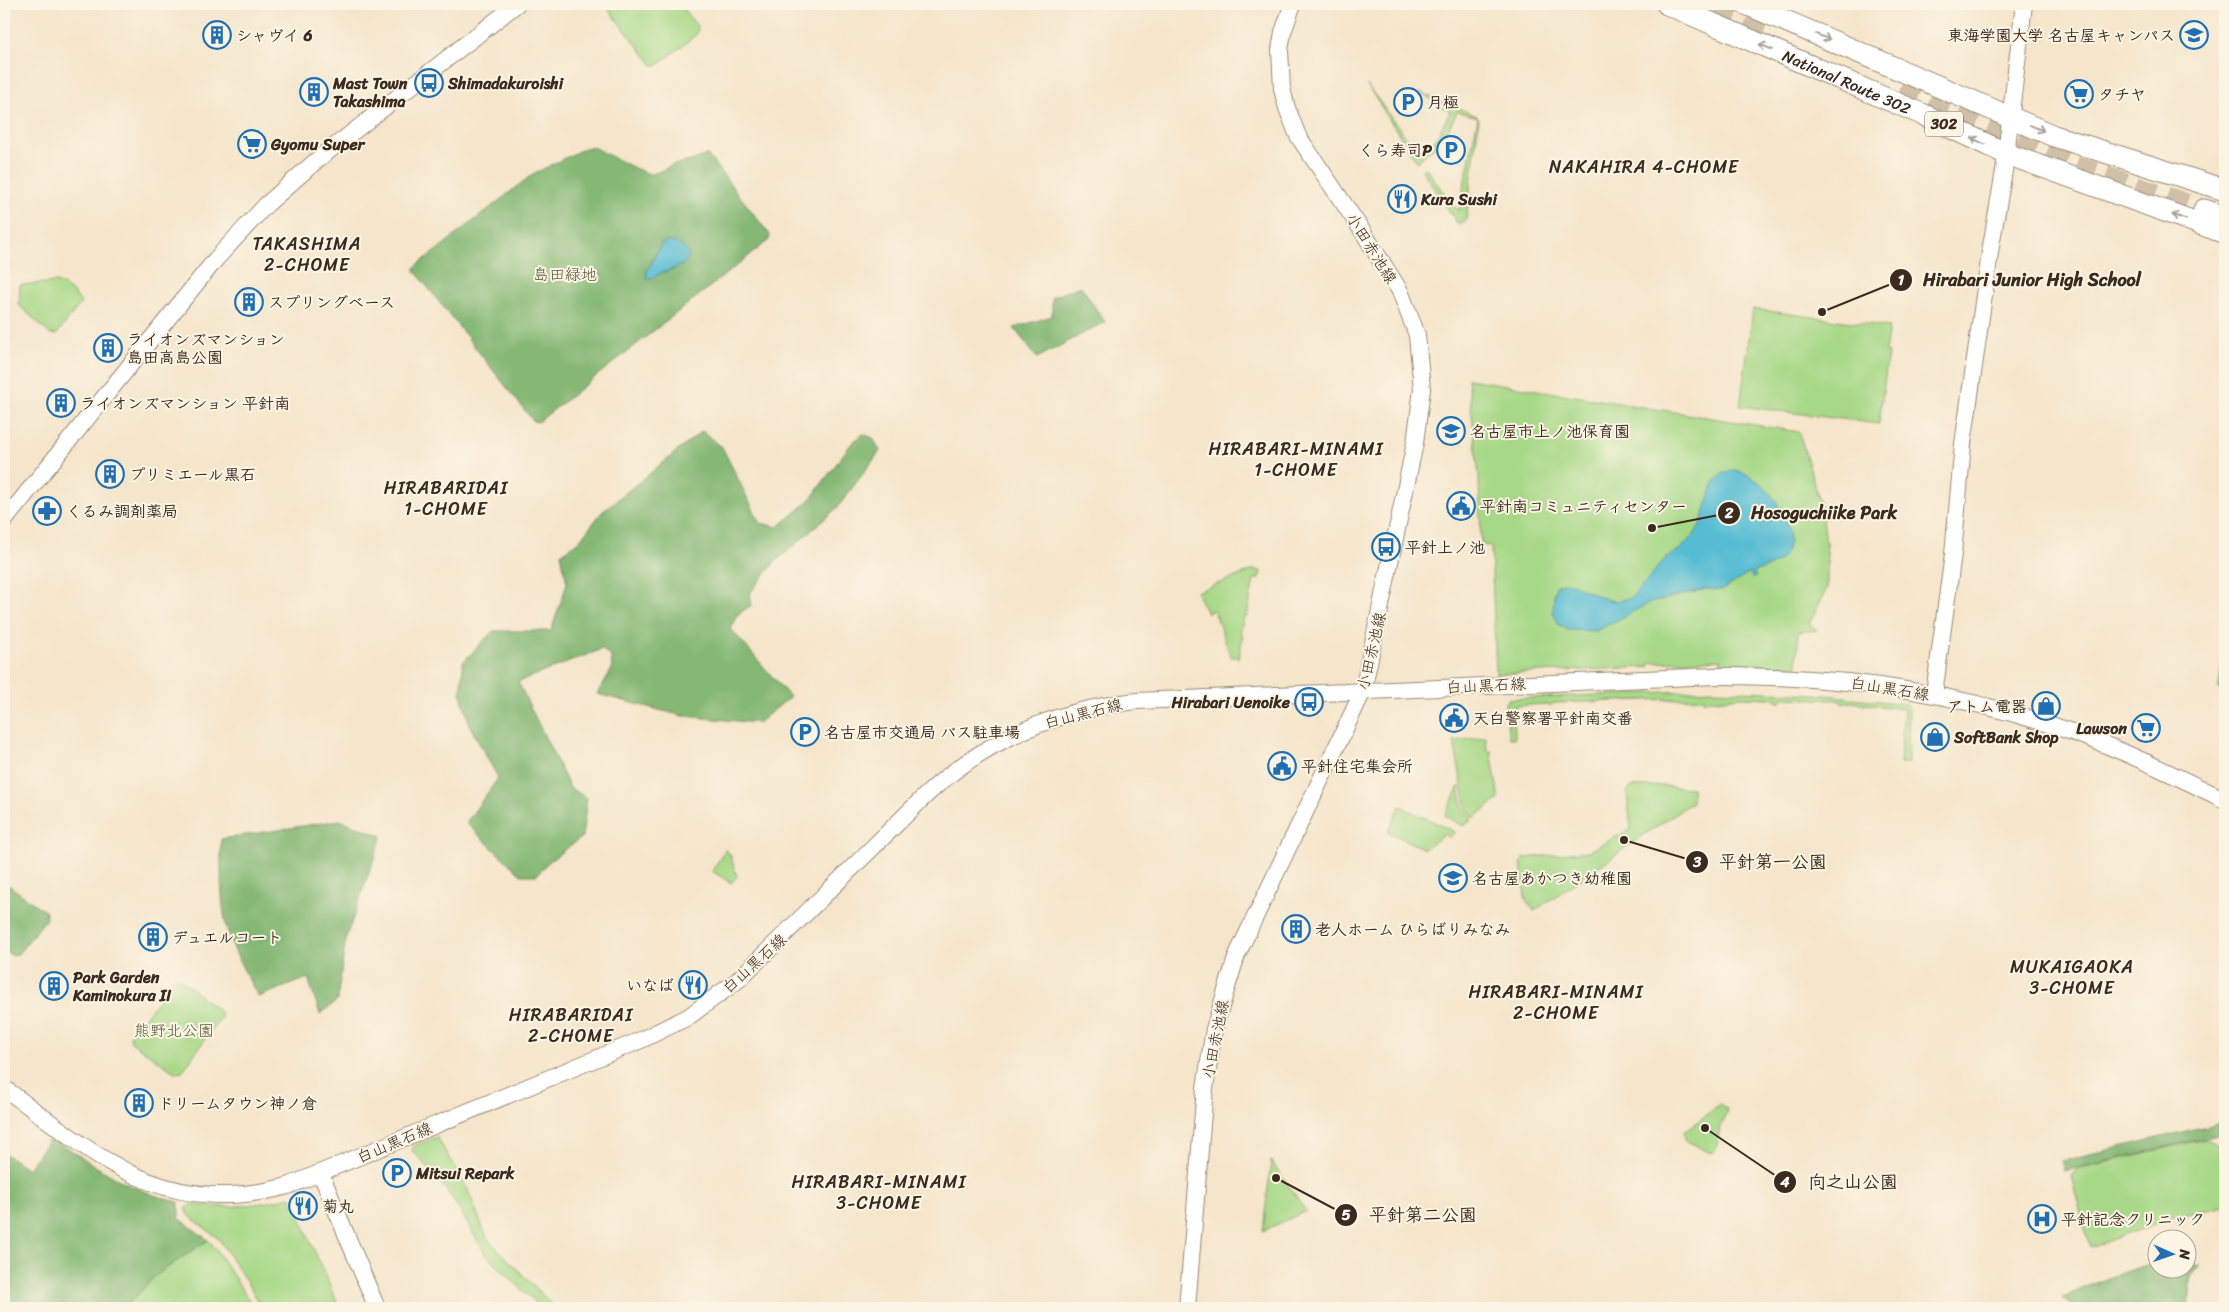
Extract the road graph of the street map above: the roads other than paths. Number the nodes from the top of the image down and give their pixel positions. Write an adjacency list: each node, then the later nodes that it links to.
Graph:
1 (517, 4): 12 (street)
2 (1293, 4): 13 (street, 小田赤池線)
3 (1667, 4): 7 (highway, National Route 302 / 302, one-way to 3)
4 (1746, 4): 6 (highway, National Route 302 / 302, one-way to 6)
5 (2024, 4): 6 (street)
6 (2010, 117): 7 (street); 8 (highway, National Route 302 / 302, one-way to 8)
7 (2007, 154): 11 (highway, National Route 302 / 302, one-way to 7); 14 (street)
8 (2225, 190)
9 (2211, 206): 10 (highway)
10 (2225, 217)
11 (2225, 233)
12 (4, 521)
13 (1363, 692): 14 (street, 白山黒石線); 17 (street, 白山黒石線); 19 (street, 小田赤池線)
14 (1934, 694): 15 (street, 白山黒石線)
15 (2225, 800)
16 (4, 1088): 17 (street, 白山黒石線)
17 (320, 1174): 18 (street)
18 (377, 1308)
19 (1187, 1308)

